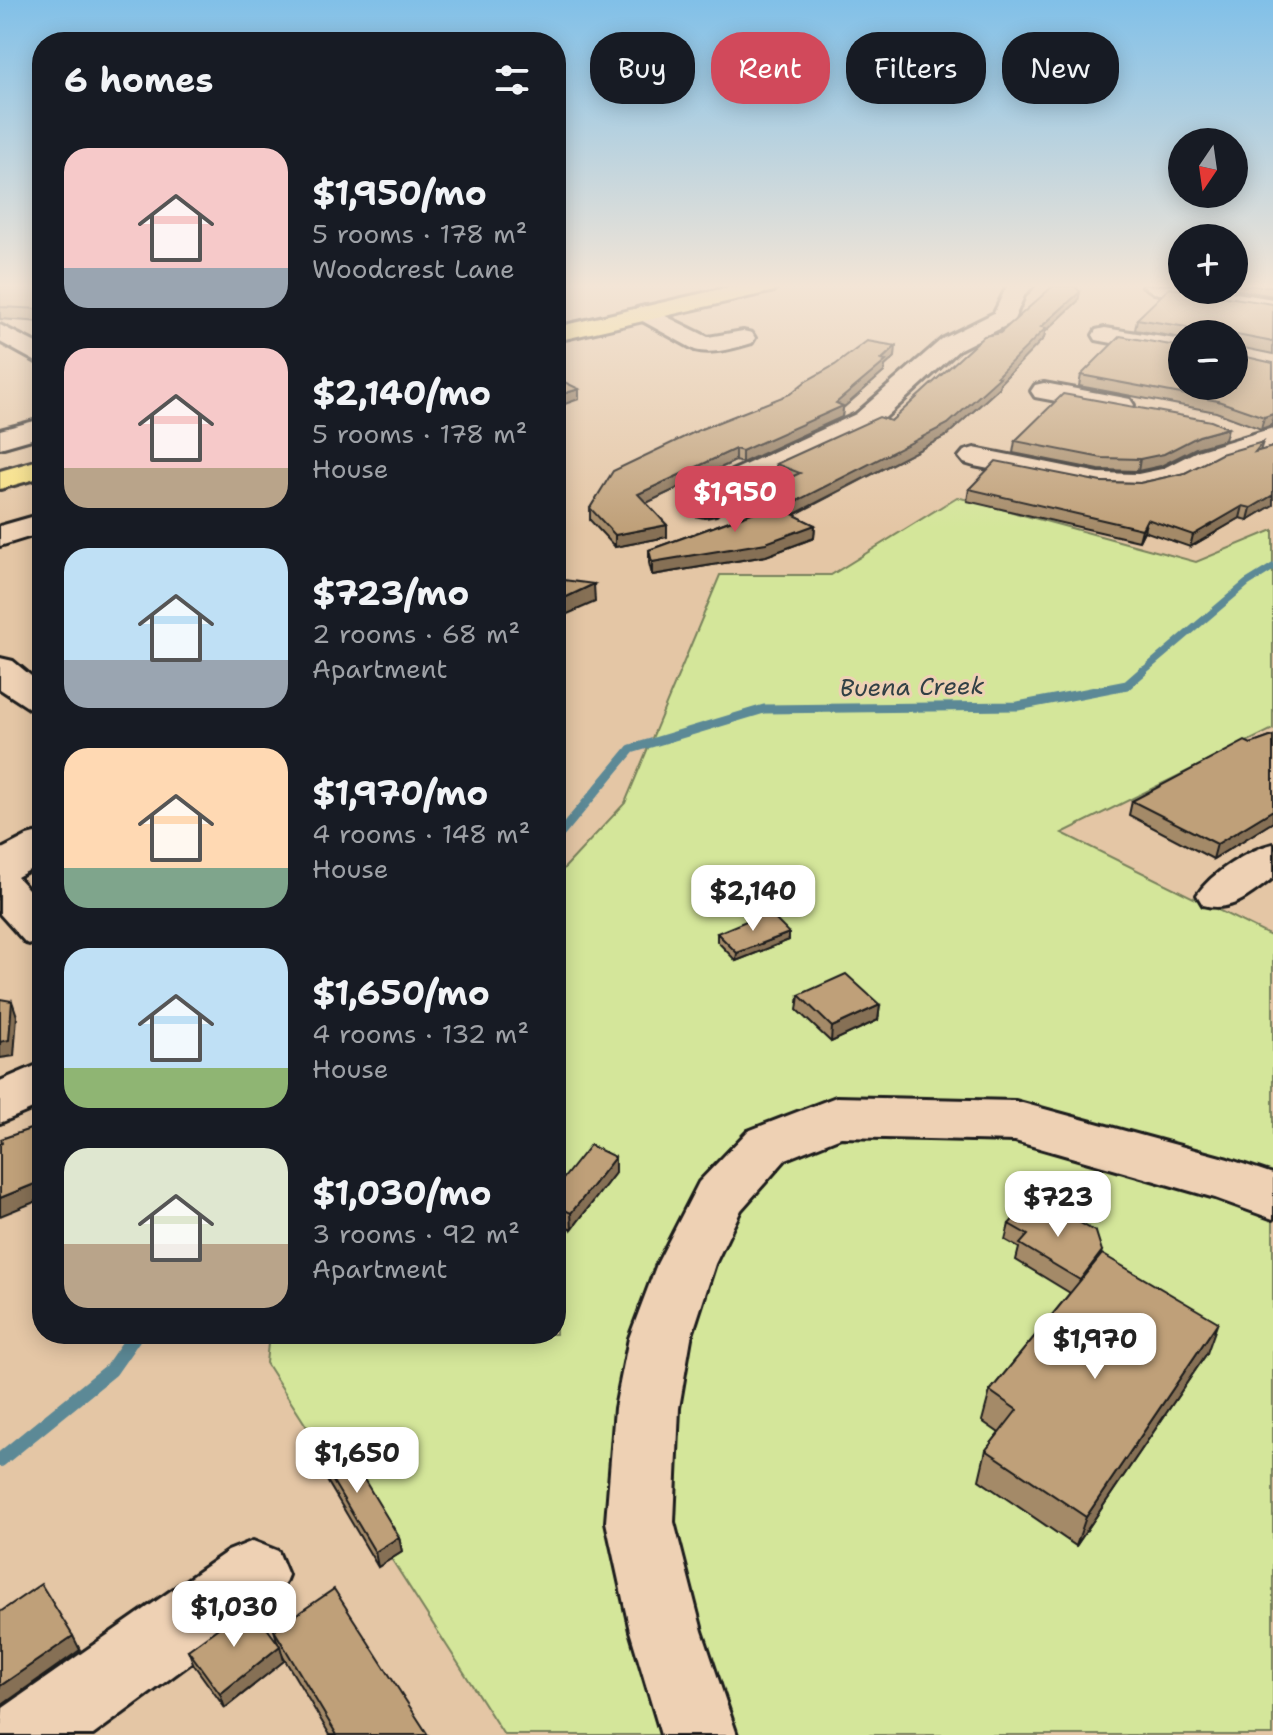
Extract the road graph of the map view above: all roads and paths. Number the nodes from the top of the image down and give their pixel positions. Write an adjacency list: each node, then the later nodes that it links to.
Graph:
1 (926, 367): 13 (street)
2 (1044, 391): 3 (street)
3 (1153, 411)
4 (1227, 427): 7 (street)
5 (32, 430): 6 (street)
6 (0, 439)
7 (1265, 439): 9 (street)
8 (32, 451): 10 (main road)
9 (974, 457)
10 (0, 460)
11 (32, 471): 12 (main road)
12 (0, 480)
13 (705, 507)
14 (32, 526): 15 (street)
15 (0, 536)
16 (0, 669): 17 (street)
17 (32, 695)
18 (32, 850): 20 (street)
19 (1273, 857): 22 (street)
20 (0, 868)
21 (0, 886): 23 (street)
22 (1219, 895)
23 (32, 921)
24 (32, 1087): 25 (street)
25 (0, 1104)
26 (1273, 1197): 29 (street)
27 (253, 1575): 28 (street)
28 (30, 1735)
29 (699, 1735)

